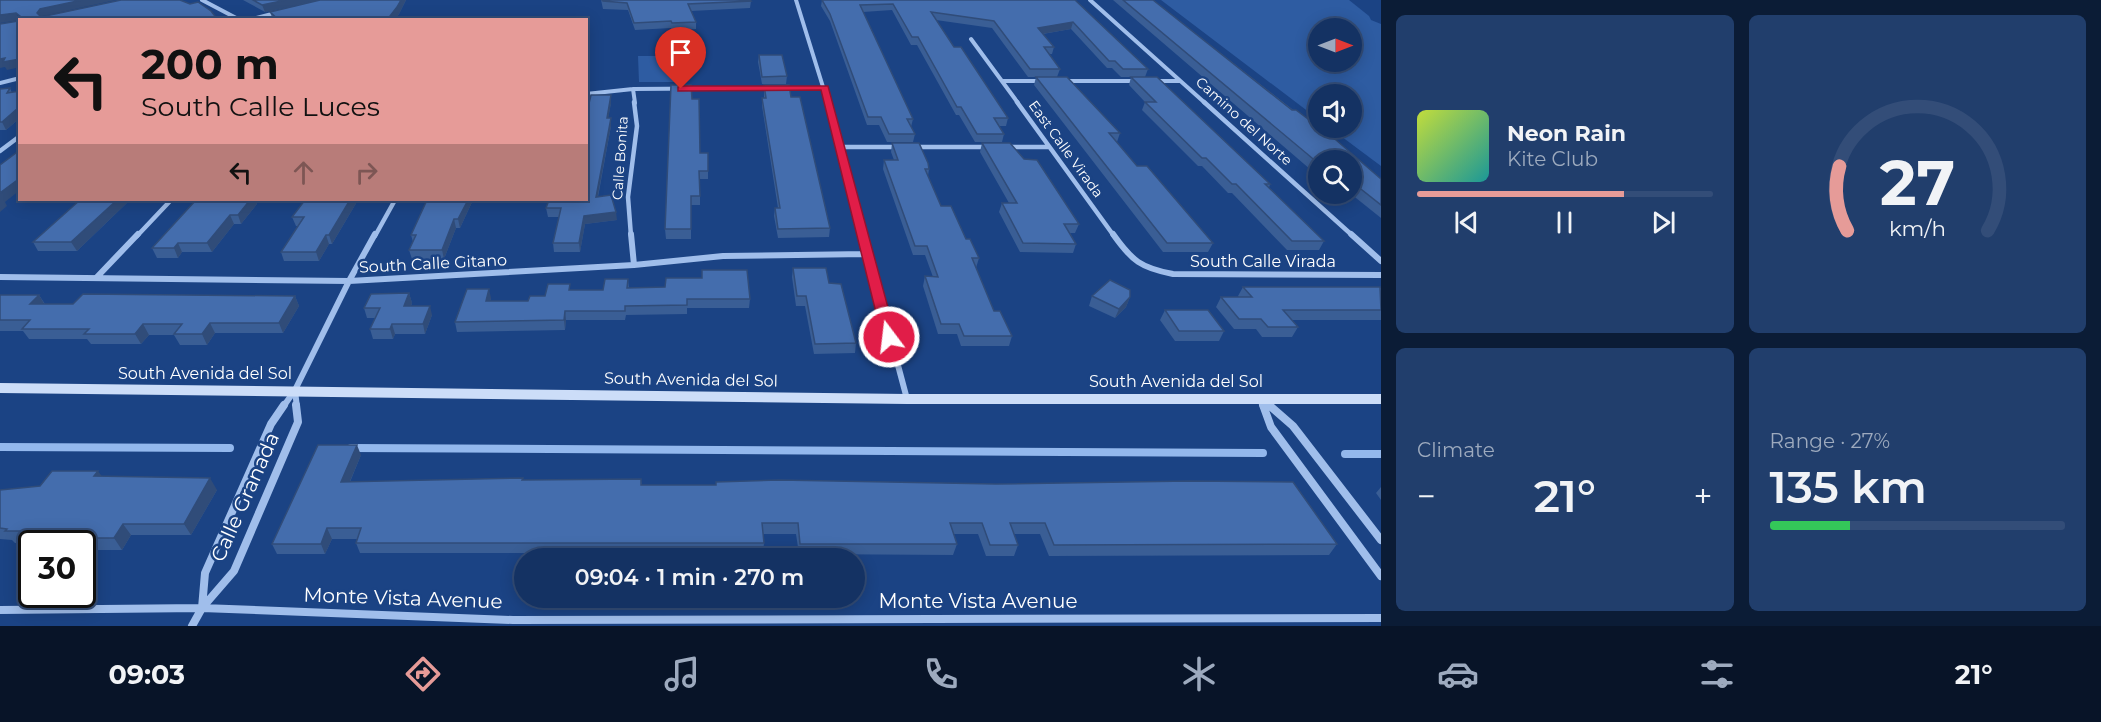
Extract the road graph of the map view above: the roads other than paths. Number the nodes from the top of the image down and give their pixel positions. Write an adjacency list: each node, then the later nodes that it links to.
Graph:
1 (202, 0): 5 (street)
2 (796, 0): 12 (street)
3 (1089, 0): 10 (street, Camino del Norte)
4 (280, 12): 6 (street)
5 (236, 18)
6 (256, 18)
7 (971, 39): 9 (street, East Calle Virada)
8 (18, 78): 11 (street)
9 (1002, 81): 10 (street); 19 (street, East Calle Virada)
10 (1181, 81): 24 (street, Camino del Norte)
11 (0, 83)
12 (825, 88): 13 (street); 16 (street)
13 (633, 89): 14 (street); 25 (street, Calle Bonita)
14 (588, 94)
15 (18, 138): 20 (street)
16 (841, 147): 17 (street); 23 (street)
17 (992, 147)
18 (1003, 147): 19 (street)
19 (1049, 147): 26 (street, East Calle Virada)
20 (0, 151)
21 (170, 201): 29 (street)
22 (394, 201): 30 (street, Calle Granada)
23 (866, 254): 25 (street, South Calle Gitano); 34 (street)
24 (1381, 261)
25 (634, 265): 30 (street, South Calle Gitano)
26 (1146, 269): 27 (street, South Calle Virada)
27 (1381, 275)
28 (0, 277): 29 (street, South Calle Gitano)
29 (97, 277): 30 (street, South Calle Gitano)
30 (349, 281): 32 (street, Calle Granada)
31 (0, 388): 32 (street, South Avenida del Sol)
32 (295, 390): 34 (street, South Avenida del Sol); 38 (street, Calle Granada); 38 (street, Calle Granada)
33 (1260, 398): 34 (street, South Avenida del Sol); 35 (street, South Avenida del Sol); 36 (street); 37 (street)
34 (907, 399)
35 (1381, 399)
36 (1381, 540)
37 (1381, 576)
38 (202, 608): 39 (street, Monte Vista Avenue); 41 (street, Monte Vista Avenue); 42 (street, Calle Granada)
39 (0, 610)
40 (1381, 618): 41 (street, Monte Vista Avenue)
41 (512, 623)
42 (192, 626)

